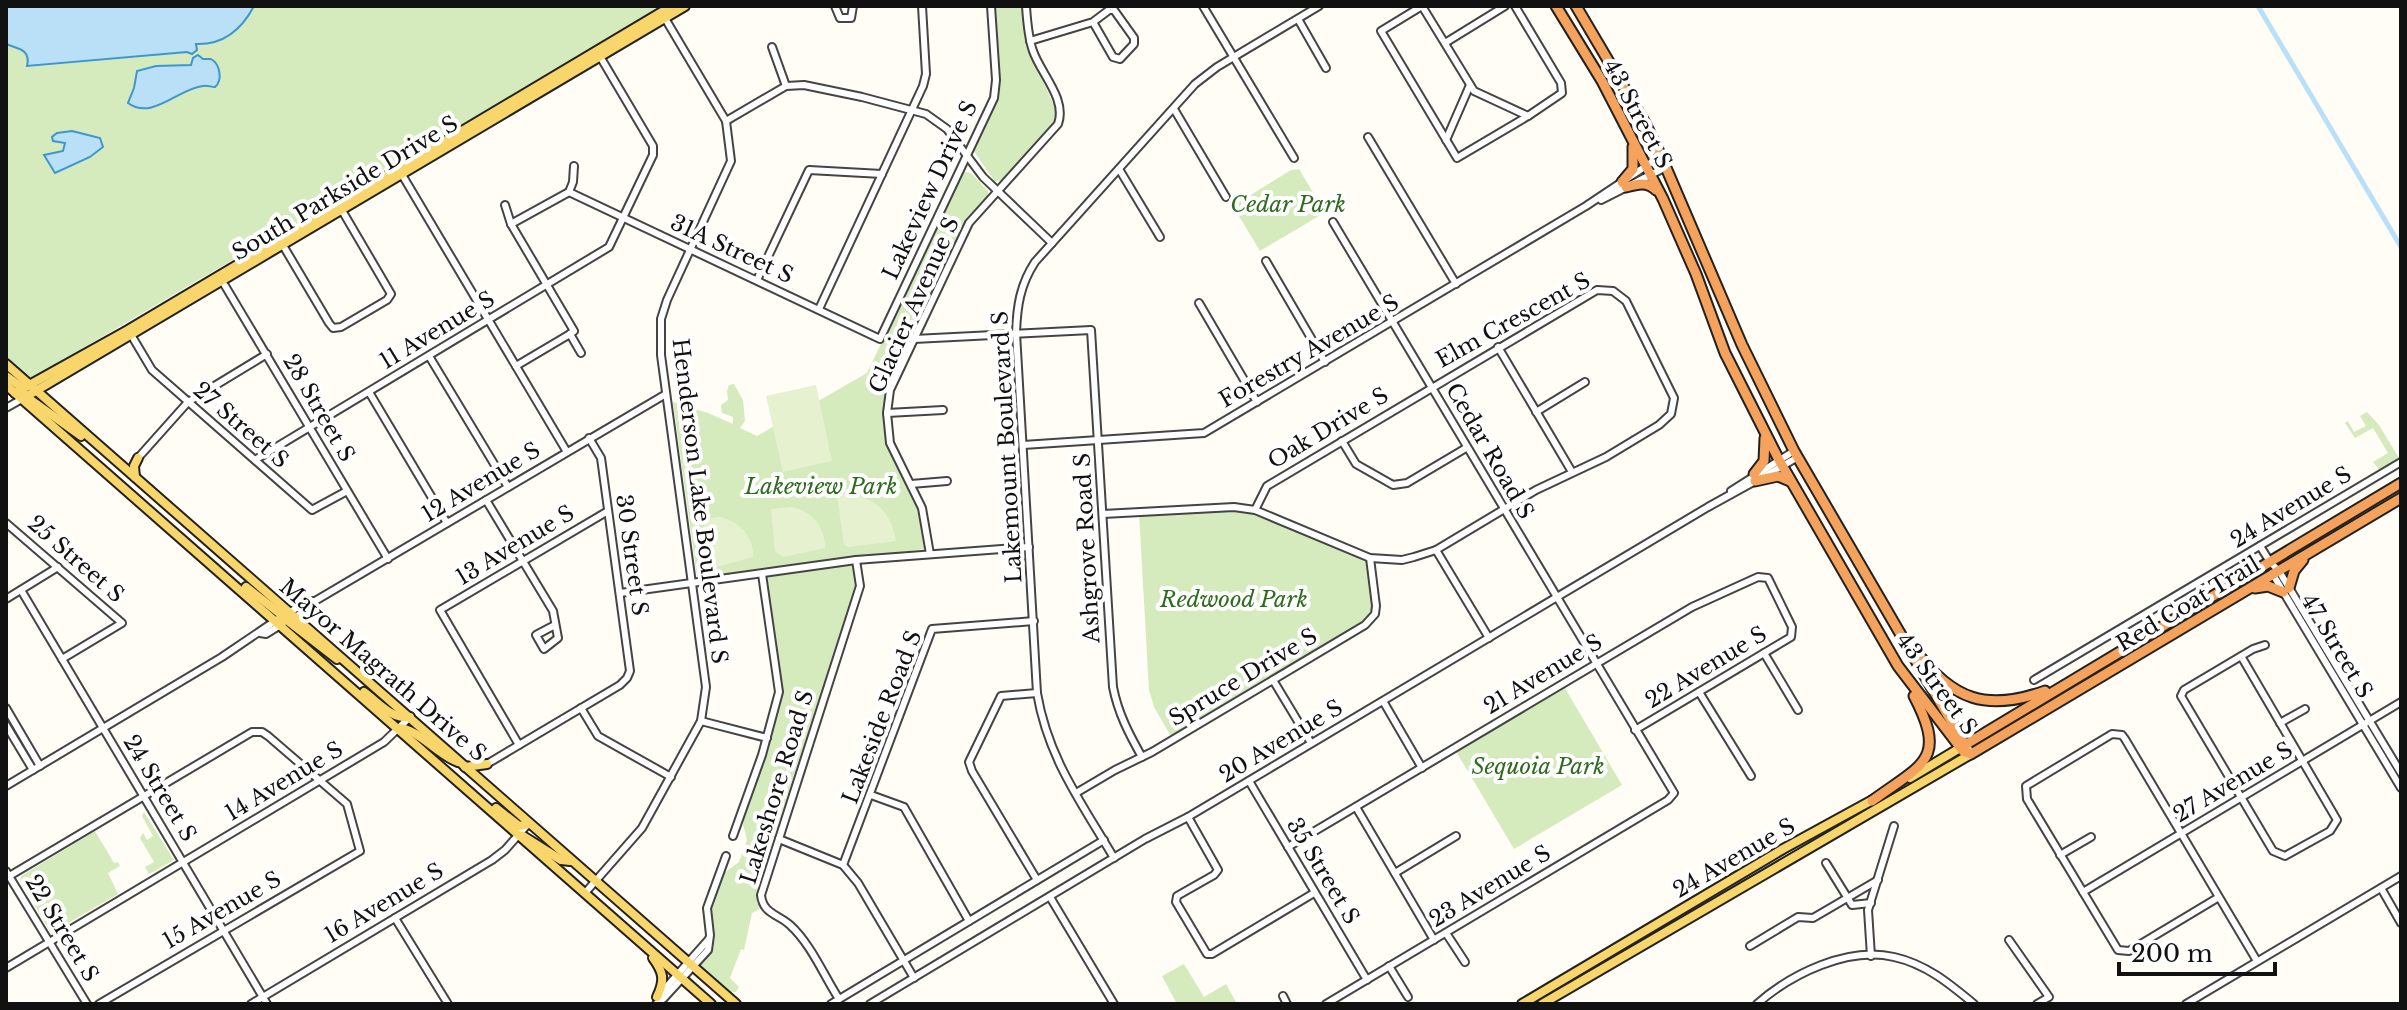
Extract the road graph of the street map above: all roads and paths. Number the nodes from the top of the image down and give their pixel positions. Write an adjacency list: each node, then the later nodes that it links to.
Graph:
1 (672, 6): 15 (main road, South Parkside Drive S)
2 (685, 6): 15 (main road, South Parkside Drive S)
3 (835, 6): 4 (street)
4 (853, 6)
5 (922, 6): 26 (street)
6 (991, 6): 33 (street, Lakeview Drive S)
7 (1026, 6): 18 (street, Glacier Avenue S)
8 (1203, 6): 22 (street)
9 (1319, 6): 16 (street, Lakemount Boulevard S)
10 (1422, 6): 19 (street); 32 (street)
11 (1505, 6): 19 (street)
12 (1515, 6): 28 (street)
13 (1556, 6): 30 (highway, 43 Street S)
14 (1576, 6): 34 (highway, 43 Street S)
15 (663, 15): 21 (main road, South Parkside Drive S); 29 (street, Henderson Lake Boulevard S)
16 (1298, 19): 22 (street, Lakemount Boulevard S); 23 (street)
17 (1093, 22): 17 (street); 18 (street)
18 (1030, 41): 43 (street, Glacier Avenue S)
19 (1445, 43): 24 (street)
20 (772, 47): 25 (street)
21 (599, 53): 40 (main road, South Parkside Drive S); 49 (street, 11 Avenue S)
22 (1233, 57): 27 (street, Lakemount Boulevard S); 35 (street)
23 (1326, 68)
24 (1470, 85): 28 (street); 32 (street)
25 (786, 86): 26 (street); 29 (street)
26 (913, 109): 33 (street); 41 (street)
27 (1174, 109): 38 (street, Lakemount Boulevard S); 45 (street)
28 (1528, 116): 32 (street)
29 (726, 121): 55 (street, Henderson Lake Boulevard S)
30 (1630, 132): 39 (highway, 43 Street S); 42 (highway)
31 (1368, 137): 59 (street)
32 (1446, 140)
33 (967, 153): 43 (street); 68 (street, Lakeview Drive S)
34 (1661, 156): 37 (highway, 43 Street S); 39 (street, Forestry Avenue S)
35 (1294, 158)
36 (574, 166): 44 (street)
37 (1666, 167): 39 (street, Forestry Avenue S); 99 (highway, 43 Street S)
38 (1119, 169): 52 (street); 54 (street, Lakemount Boulevard S)
39 (1648, 170): 42 (street, Forestry Avenue S); 46 (highway, 43 Street S)
40 (400, 172): 48 (main road, South Parkside Drive S); 63 (street)
41 (882, 174): 58 (street); 62 (street)
42 (1624, 184): 46 (highway); 59 (street, Forestry Avenue S)
43 (996, 191): 54 (street); 69 (street, Glacier Avenue S)
44 (569, 192): 49 (street, 31A Street S); 51 (street)
45 (1226, 197)
46 (1663, 199): 92 (highway, 43 Street S)
47 (505, 205): 51 (street)
48 (340, 207): 53 (main road, South Parkside Drive S); 53 (street)
49 (623, 219): 55 (street, 31A Street S); 60 (street, 11 Avenue S)
50 (1333, 222): 64 (street, Cedar Road S)
51 (511, 224): 60 (street)
52 (1160, 237)
53 (281, 243): 57 (main road, South Parkside Drive S)
54 (1052, 243): 66 (street, Lakemount Boulevard S)
55 (691, 251): 58 (street, 31A Street S); 83 (street, Henderson Lake Boulevard S)
56 (1266, 261): 74 (street)
57 (221, 278): 65 (main road, South Parkside Drive S); 72 (street, 28 Street S)
58 (757, 280): 62 (street, 31A Street S)
59 (1456, 284): 64 (street, Forestry Avenue S)
60 (547, 285): 63 (street, 11 Avenue S); 67 (street)
61 (1199, 303): 86 (street)
62 (819, 309): 68 (street, 31A Street S)
63 (489, 320): 73 (street, 11 Avenue S); 76 (street)
64 (1392, 323): 74 (street, Forestry Avenue S); 80 (street, Cedar Road S)
65 (130, 333): 81 (main road, South Parkside Drive S); 85 (street, 27 Street S)
66 (1016, 333): 69 (street); 94 (street, Ashgrove Road S); 96 (street, Lakemount Boulevard S)
67 (570, 334): 71 (street); 76 (street)
68 (880, 339)
69 (914, 339): 90 (street, Glacier Avenue S)
70 (1498, 347): 80 (street, Elm Crescent S); 89 (street); 105 (street, Elm Crescent S)
71 (581, 353)
72 (267, 354): 85 (street); 91 (street, 28 Street S)
73 (429, 356): 82 (street, 11 Avenue S); 112 (street)
74 (1325, 362): 86 (street, Forestry Avenue S)
75 (6, 364): 81 (main road, Mayor Magrath Drive S)
76 (516, 366): 98 (street)
77 (6, 376): 81 (main road)
78 (1585, 382): 89 (street)
79 (6, 385): 81 (main road, Mayor Magrath Drive S)
80 (1431, 387): 95 (street, Oak Drive S); 97 (street, Cedar Road S)
81 (25, 392): 84 (street); 87 (street); 104 (main road, Mayor Magrath Drive S); 144 (main road, Mayor Magrath Drive S)
82 (369, 392): 91 (street, 11 Avenue S); 121 (street)
83 (666, 394): 93 (street, 12 Avenue S); 135 (street, Henderson Lake Boulevard S)
84 (6, 398)
85 (188, 402): 100 (street); 101 (street, 27 Street S)
86 (1257, 402): 94 (street, Forestry Avenue S)
87 (6, 408)
88 (943, 410): 90 (street)
89 (1536, 412): 105 (street)
90 (887, 413): 111 (street, Glacier Avenue S)
91 (310, 427): 101 (street, 11 Avenue S); 113 (street, 28 Street S)
92 (1764, 430): 103 (highway, 43 Street S); 107 (highway)
93 (589, 438): 98 (street, 12 Avenue S); 118 (street, 30 Street S)
94 (1099, 440): 96 (street, Forestry Avenue S); 119 (street, Ashgrove Road S)
95 (1342, 441): 97 (street); 116 (street, Oak Drive S)
96 (1023, 445): 123 (street, Lakemount Boulevard S)
97 (1466, 448): 117 (street, Cedar Road S)
98 (567, 452): 112 (street, 12 Avenue S)
99 (1796, 454): 103 (street, 20 Avenue S); 142 (highway, 43 Street S)
100 (138, 458): 104 (main road); 106 (main road)
101 (255, 460): 113 (street, 27 Street S)
102 (2401, 462): 122 (street, 24 Avenue S)
103 (1781, 463): 107 (street, 20 Avenue S); 109 (highway, 43 Street S)
104 (120, 464): 106 (main road, Mayor Magrath Drive S)
105 (1572, 472): 117 (street, Elm Crescent S)
106 (136, 478): 144 (main road, Mayor Magrath Drive S)
107 (1755, 478): 109 (highway); 140 (street, 20 Avenue S)
108 (947, 481): 111 (street)
109 (1792, 483): 143 (highway, 43 Street S)
110 (2401, 483): 131 (highway, Red Coat Trail)
111 (911, 484): 126 (street, Glacier Avenue S)
112 (508, 487): 115 (street, 12 Avenue S)
113 (347, 491): 128 (street, 28 Street S)
114 (2401, 498): 125 (highway, Red Coat Trail)
115 (486, 500): 121 (street, 12 Avenue S); 130 (street)
116 (1255, 510): 119 (street); 127 (street)
117 (1503, 510): 124 (street, Elm Crescent S); 140 (street, Cedar Road S)
118 (608, 511): 130 (street, 13 Avenue S); 139 (street, 30 Street S)
119 (1103, 514): 180 (street, Ashgrove Road S)
120 (6, 523): 132 (street, 25 Street S)
121 (447, 523): 128 (street, 12 Avenue S)
122 (2260, 546): 131 (street, 47 Street S); 158 (street, 24 Avenue S)
123 (1029, 547): 126 (street); 145 (street, Lakemount Boulevard S)
124 (1436, 550): 127 (street, Elm Crescent S); 148 (street)
125 (2313, 551): 133 (highway, Red Coat Trail); 138 (highway)
126 (930, 554): 129 (street)
127 (1370, 558): 157 (street, Spruce Drive S)
128 (388, 559): 144 (street, 12 Avenue S)
129 (856, 560): 134 (street); 211 (street, Lakeshore Road S)
130 (523, 561): 146 (street); 177 (street, 13 Avenue S)
131 (2270, 562): 133 (street, 47 Street S); 156 (highway, Red Coat Trail)
132 (58, 567): 136 (street); 152 (street, 25 Street S)
133 (2276, 573): 137 (highway, Red Coat Trail); 138 (street, 47 Street S)
134 (762, 574): 135 (street); 175 (street)
135 (692, 583): 139 (street); 168 (street, Henderson Lake Boulevard S)
136 (21, 590): 141 (street); 152 (street, 24 Street S)
137 (2248, 590): 138 (highway); 179 (highway, Red Coat Trail)
138 (2286, 590): 169 (street, 47 Street S)
139 (620, 593): 164 (street, 30 Street S)
140 (1557, 597): 148 (street, 20 Avenue S); 153 (street, Cedar Road S)
141 (6, 599)
142 (1888, 614): 143 (highway); 156 (highway); 178 (highway, 43 Street S)
143 (1869, 616): 154 (highway, 43 Street S)
144 (285, 618): 155 (main road, Mayor Magrath Drive S); 167 (main road, Mayor Magrath Drive S); 172 (street, 12 Avenue S)
145 (1034, 621): 160 (street, Lakemount Boulevard S); 196 (street, Lakeside Road S)
146 (555, 625)
147 (1792, 633): 150 (street, 22 Avenue S); 153 (street, 21 Avenue S)
148 (1489, 638): 161 (street, 20 Avenue S)
149 (2265, 645): 151 (street)
150 (1764, 653): 159 (street, 22 Avenue S); 166 (street)
151 (2241, 656): 170 (street); 199 (street)
152 (62, 659): 172 (street, 24 Street S)
153 (1595, 664): 174 (street, Cedar Road S); 185 (street, 21 Avenue S)
154 (1898, 666): 178 (highway, 43 Street S); 201 (highway)
155 (340, 677): 167 (main road); 173 (main road, Mayor Magrath Drive S)
156 (2074, 679): 178 (highway)
157 (1273, 680): 176 (street); 180 (street, Spruce Drive S)
158 (2034, 680)
159 (1699, 692): 174 (street, 22 Avenue S); 188 (street)
160 (1037, 693): 195 (street, Lakemount Boulevard S); 224 (street)
161 (1383, 701): 176 (street, 20 Avenue S); 185 (street)
162 (2401, 702): 169 (street, 27 Avenue S)
163 (6, 708): 184 (street)
164 (581, 708): 177 (street); 189 (street)
165 (2305, 709): 170 (street)
166 (1798, 710)
167 (410, 717): 173 (street, 14 Avenue S); 183 (main road, Mayor Magrath Drive S)
168 (701, 721): 175 (street); 189 (street, Henderson Lake Boulevard S)
169 (2366, 722): 181 (street, 27 Avenue S); 187 (street, 47 Street S); 194 (street, 47 Street S)
170 (2280, 723): 181 (street)
171 (6, 725): 186 (street)
172 (103, 728): 184 (street, 12 Avenue S); 198 (street, 24 Street S)
173 (398, 728): 183 (main road); 190 (street, 14 Avenue S); 200 (main road, Mayor Magrath Drive S)
174 (1635, 730): 197 (street, Cedar Road S)
175 (767, 738): 208 (street)
176 (1311, 743): 191 (street, 20 Avenue S)
177 (519, 745): 182 (street)
178 (1962, 746): 179 (highway, 43 Street S); 201 (main road, 24 Avenue S)
179 (1971, 754): 272 (main road, 24 Avenue S)
180 (1142, 757): 195 (street, Spruce Drive S)
181 (2303, 761): 199 (street, 27 Avenue S); 199 (street)
182 (487, 764): 183 (main road); 192 (main road)
183 (464, 765): 192 (main road, Mayor Magrath Drive S)
184 (40, 766): 186 (street, 12 Avenue S)
185 (1422, 768): 202 (street, 21 Avenue S)
186 (33, 770): 193 (street, 12 Avenue S)
187 (2401, 773)
188 (1751, 776)
189 (671, 777): 226 (street, Henderson Lake Boulevard S)
190 (320, 780): 198 (street); 218 (street, 14 Avenue S); 238 (street, 15 Avenue S)
191 (1249, 781): 203 (street, 20 Avenue S); 213 (street, 35 Street S)
192 (483, 782): 204 (main road, Mayor Magrath Drive S)
193 (6, 786)
194 (2401, 788)
195 (1076, 793): 212 (street, Lakemount Boulevard S)
196 (871, 795): 220 (street, Lakeside Road S); 236 (street)
197 (1672, 796): 239 (street, 23 Avenue S)
198 (144, 797): 218 (street, 24 Street S); 222 (street)
199 (2242, 797): 206 (street, 27 Avenue S)
200 (476, 798): 204 (main road); 207 (main road, Mayor Magrath Drive S)
201 (1872, 801): 271 (main road, 24 Avenue S)
202 (1356, 807): 213 (street, 21 Avenue S); 221 (street)
203 (1188, 817): 216 (street, 20 Avenue S); 230 (street)
204 (529, 824): 207 (street, 16 Avenue S); 217 (main road, Mayor Magrath Drive S)
205 (1894, 826): 225 (street)
206 (2181, 834): 214 (street); 228 (street, 27 Avenue S); 232 (street)
207 (519, 835): 217 (main road); 229 (main road, Mayor Magrath Drive S); 235 (street, 16 Avenue S)
208 (733, 836)
209 (1456, 836): 221 (street)
210 (2091, 837): 214 (street)
211 (779, 839): 220 (street); 257 (street, Lakeshore Road S)
212 (1104, 840): 216 (street, Lakemount Boulevard S); 224 (street)
213 (1288, 847): 230 (street, 35 Street S)
214 (2060, 855): 228 (street)
215 (726, 856): 249 (street)
216 (1114, 858): 231 (street, 20 Avenue S)
217 (572, 862): 226 (main road, Mayor Magrath Drive S)
218 (183, 863): 238 (street, 24 Street S); 242 (street, 14 Avenue S)
219 (1826, 863): 233 (street)
220 (843, 865): 246 (street)
221 (1395, 873): 240 (street)
222 (7, 875): 242 (street, 22 Street S)
223 (2401, 876): 227 (street)
224 (1037, 880): 236 (street)
225 (1878, 880): 233 (street); 234 (street)
226 (595, 882): 229 (street, Henderson Lake Boulevard S); 249 (main road, Mayor Magrath Drive S)
227 (2381, 888): 237 (street); 247 (street)
228 (2083, 892): 232 (street)
229 (585, 893): 244 (main road, Mayor Magrath Drive S)
230 (1314, 893): 254 (street, 35 Street S)
231 (1050, 897): 253 (street, 20 Avenue S); 268 (street)
232 (2219, 897): 247 (street)
233 (1847, 898): 234 (street); 243 (street)
234 (1871, 903): 245 (street)
235 (395, 918): 258 (street, 16 Avenue S); 263 (street)
236 (969, 921): 246 (street)
237 (2401, 923)
238 (223, 930): 258 (street, 24 Street S); 261 (street, 15 Avenue S)
239 (1446, 933): 240 (street, 23 Avenue S); 248 (street)
240 (1434, 940): 250 (street, 23 Avenue S)
241 (2009, 940): 275 (street)
242 (50, 942): 251 (street, 14 Avenue S); 260 (street, 22 Street S)
243 (1750, 946)
244 (646, 947): 252 (main road, Mayor Magrath Drive S); 259 (main road)
245 (1871, 956): 273 (street); 274 (street)
246 (903, 961): 253 (street); 257 (street)
247 (2257, 961): 276 (street)
248 (1465, 962)
249 (690, 964): 252 (street); 265 (main road, Mayor Magrath Drive S)
250 (1389, 966): 254 (street, 23 Avenue S); 256 (street)
251 (6, 968)
252 (680, 976): 259 (street); 264 (main road, Mayor Magrath Drive S)
253 (914, 978): 267 (street, 20 Avenue S)
254 (1367, 980): 270 (street, 23 Avenue S)
255 (1283, 996): 269 (street)
256 (1408, 997)
257 (839, 999): 266 (street)
258 (265, 1000): 262 (street, 16 Avenue S)
259 (655, 1002)
260 (87, 1004)
261 (99, 1004)
262 (251, 1004)
263 (448, 1004)
264 (711, 1004)
265 (736, 1004)
266 (831, 1004)
267 (870, 1004)
268 (1114, 1004)
269 (1287, 1004)
270 (1326, 1004)
271 (1522, 1004)
272 (1542, 1004)
273 (1757, 1004)
274 (1974, 1004)
275 (2037, 1004)
276 (2186, 1004)

